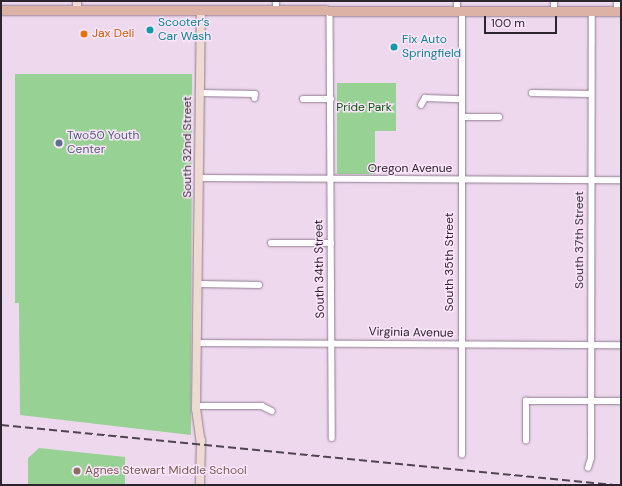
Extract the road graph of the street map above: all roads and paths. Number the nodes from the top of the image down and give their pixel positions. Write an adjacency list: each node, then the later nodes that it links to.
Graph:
1 (457, 1): 9 (street, South 35th Street)
2 (554, 1): 10 (street)
3 (617, 1): 12 (street)
4 (77, 6): 6 (main road); 7 (main road)
5 (276, 6): 7 (main road); 8 (main road)
6 (1, 10)
7 (201, 10): 14 (street, South 32nd Street)
8 (330, 10): 9 (main road); 18 (street, South 34th Street)
9 (459, 11): 10 (main road); 19 (street, South 35th Street)
10 (554, 11): 11 (main road)
11 (592, 11): 12 (main road); 15 (street, South 37th Street)
12 (619, 11)
13 (532, 93): 15 (street)
14 (200, 94): 16 (street); 23 (street, South 32nd Street)
15 (591, 94): 26 (street, South 37th Street)
16 (255, 98)
17 (303, 99): 18 (street)
18 (331, 99): 24 (street, South 34th Street)
19 (461, 99): 20 (street); 21 (street, South 35th Street)
20 (421, 105)
21 (462, 117): 22 (street); 25 (street, South 35th Street)
22 (499, 117)
23 (199, 178): 24 (street, Oregon Avenue); 30 (street, South 32nd Street)
24 (331, 180): 25 (street, Oregon Avenue); 29 (street, South 34th Street)
25 (461, 180): 26 (street, Oregon Avenue); 34 (street, South 35th Street)
26 (591, 180): 27 (street, Oregon Avenue); 35 (street, South 37th Street)
27 (621, 180)
28 (271, 243): 29 (street)
29 (330, 243): 33 (street, South 34th Street)
30 (200, 284): 31 (street); 32 (street, South 32nd Street)
31 (259, 285)
32 (200, 343): 33 (street, Virginia Avenue); 39 (street, South 32nd Street)
33 (332, 343): 34 (street, Virginia Avenue); 41 (street, South 34th Street)
34 (461, 345): 35 (street, Virginia Avenue); 43 (street, South 35th Street)
35 (590, 345): 36 (street, Virginia Avenue); 37 (street, South 37th Street)
36 (621, 345)
37 (591, 401): 38 (street); 42 (street); 44 (street, South 37th Street)
38 (621, 401)
39 (199, 406): 40 (street); 45 (street, South 32nd Street)
40 (272, 411)
41 (332, 438)
42 (526, 441)
43 (462, 455)
44 (588, 468)
45 (200, 485)

